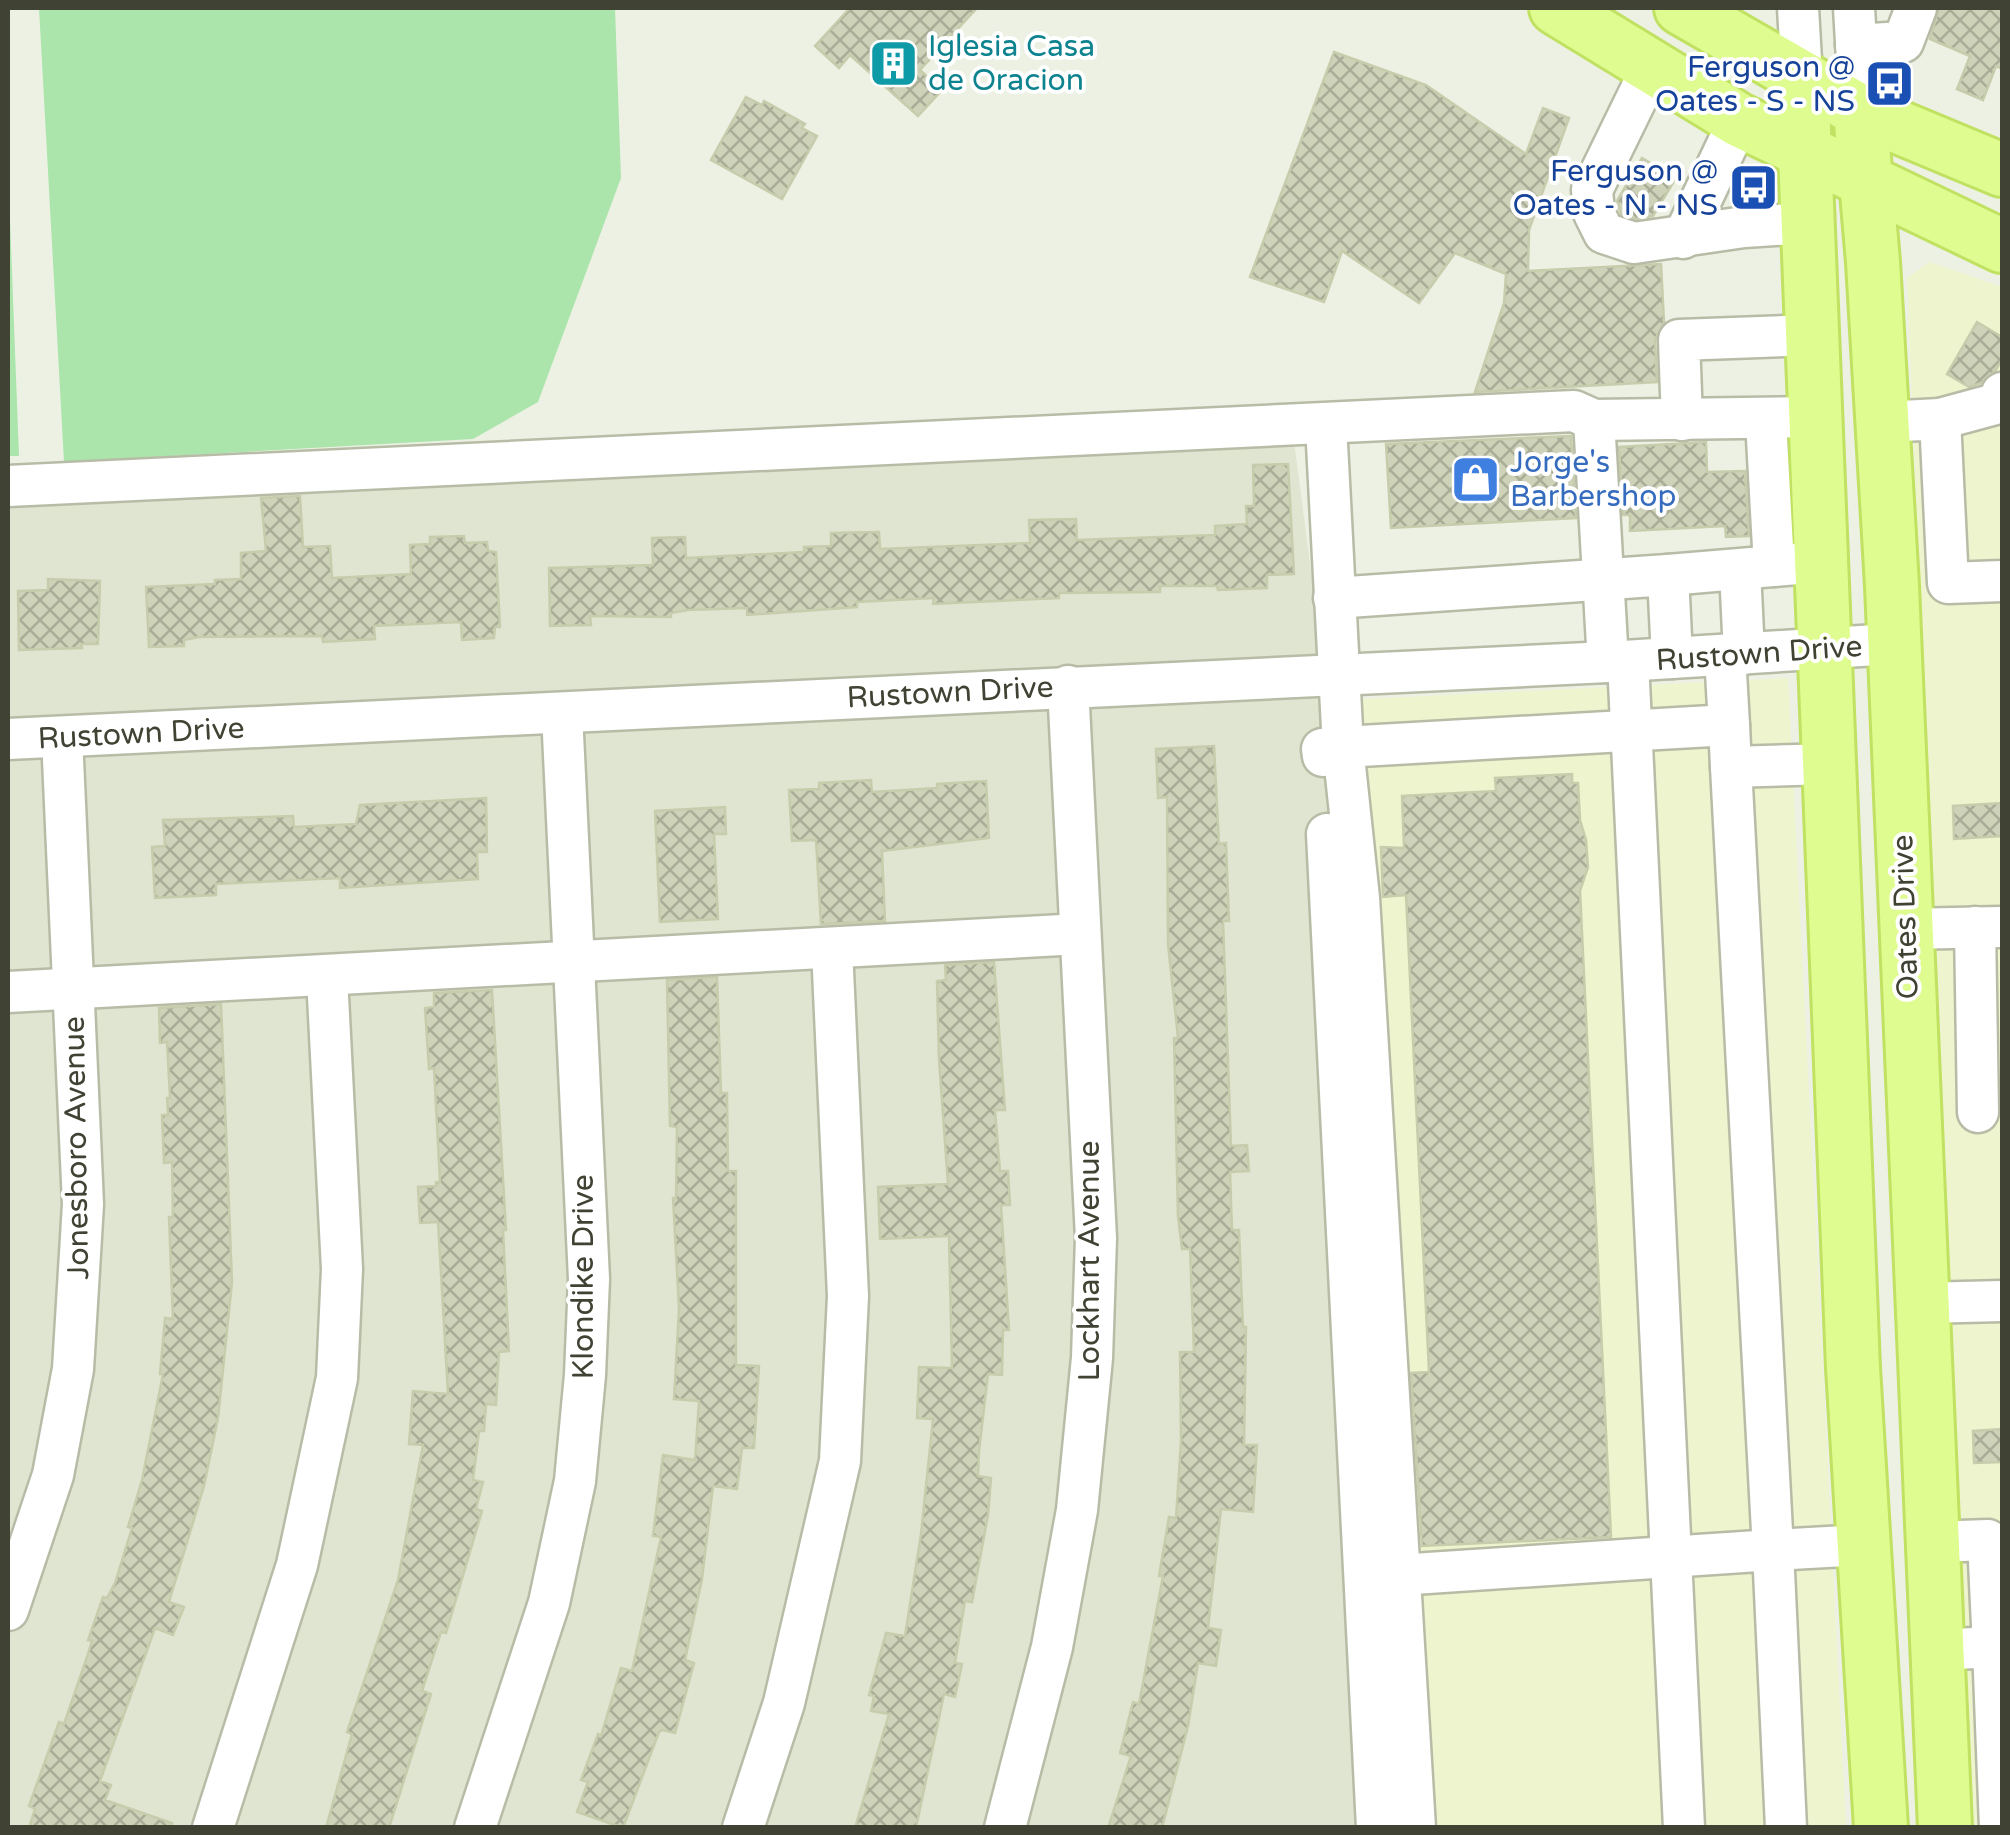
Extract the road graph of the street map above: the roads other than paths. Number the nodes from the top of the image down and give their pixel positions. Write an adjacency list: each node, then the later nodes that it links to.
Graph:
1 (1556, 8): 6 (main road)
2 (1685, 8): 7 (main road)
3 (1798, 8): 7 (street)
4 (1916, 8): 5 (street)
5 (1855, 26): 8 (street, Oates Drive)
6 (1651, 69): 9 (main road); 14 (street)
7 (1802, 78): 8 (main road); 10 (main road)
8 (1860, 111): 11 (main road); 12 (main road, Oates Drive)
9 (1739, 120): 10 (main road); 14 (street)
10 (1805, 152): 12 (main road); 13 (main road)
11 (2002, 170)
12 (1865, 183): 15 (main road); 22 (main road, Oates Drive)
13 (1807, 224): 14 (street); 16 (main road)
14 (1683, 238)
15 (2002, 246)
16 (1812, 335): 18 (main road); 21 (street)
17 (2002, 393): 19 (street)
18 (1791, 418): 21 (street); 25 (main road)
19 (1940, 419): 22 (street); 29 (street)
20 (1594, 420): 21 (street); 23 (street); 27 (street)
21 (1682, 420)
22 (1883, 422): 30 (main road, Oates Drive)
23 (1326, 424): 24 (street); 31 (street)
24 (8, 486)
25 (1778, 566): 26 (street); 33 (main road); 34 (street)
26 (1668, 575): 27 (street); 35 (street)
27 (1603, 578): 31 (street); 36 (street)
28 (2002, 581): 29 (street)
29 (1948, 583): 30 (street)
30 (1892, 586): 32 (main road, Oates Drive)
31 (1334, 598): 37 (street)
32 (1892, 644): 33 (street, Rustown Drive); 48 (main road, Oates Drive)
33 (1826, 648): 34 (street, Rustown Drive); 45 (main road)
34 (1734, 654): 35 (street, Rustown Drive); 40 (street)
35 (1672, 658): 36 (street, Rustown Drive)
36 (1618, 662): 37 (street, Rustown Drive); 41 (street)
37 (1337, 675): 38 (street, Rustown Drive); 44 (street)
38 (1068, 686): 39 (street, Rustown Drive); 49 (street, Lockhart Avenue)
39 (562, 712): 42 (street, Rustown Drive); 51 (street, Klondike Drive)
40 (1729, 725): 41 (street); 46 (street)
41 (1632, 728): 44 (street); 64 (street)
42 (62, 737): 43 (street, Rustown Drive); 53 (street, Jonesboro Avenue)
43 (8, 740)
44 (1343, 747): 65 (street); 73 (street)
45 (1830, 764): 46 (street); 58 (main road)
46 (1731, 767): 63 (street)
47 (1988, 927): 48 (street); 55 (street)
48 (1906, 929): 57 (main road, Oates Drive)
49 (1080, 934): 50 (street); 72 (street, Lockhart Avenue)
50 (832, 949): 51 (street); 71 (street)
51 (574, 962): 52 (street); 70 (street, Klondike Drive)
52 (328, 977): 53 (street); 69 (street)
53 (74, 989): 54 (street); 66 (street, Jonesboro Avenue)
54 (8, 992)
55 (1990, 1033): 56 (street)
56 (1990, 1111): 57 (street)
57 (1914, 1115): 58 (main road); 60 (main road, Oates Drive)
58 (1843, 1119): 62 (main road)
59 (2002, 1301): 60 (street)
60 (1922, 1304): 61 (main road, Oates Drive)
61 (1933, 1542): 62 (main road); 67 (street); 68 (main road, Oates Drive)
62 (1863, 1545): 63 (street); 77 (main road)
63 (1773, 1550): 64 (street); 76 (street)
64 (1670, 1557): 65 (street); 75 (street)
65 (1398, 1574): 74 (street)
66 (8, 1610)
67 (1998, 1647): 68 (street); 79 (street)
68 (1937, 1650): 78 (main road, Oates Drive)
69 (213, 1828)
70 (475, 1828)
71 (744, 1828)
72 (1004, 1828)
73 (1377, 1828)
74 (1414, 1828)
75 (1684, 1828)
76 (1786, 1828)
77 (1881, 1828)
78 (1945, 1828)
79 (2000, 1828)

